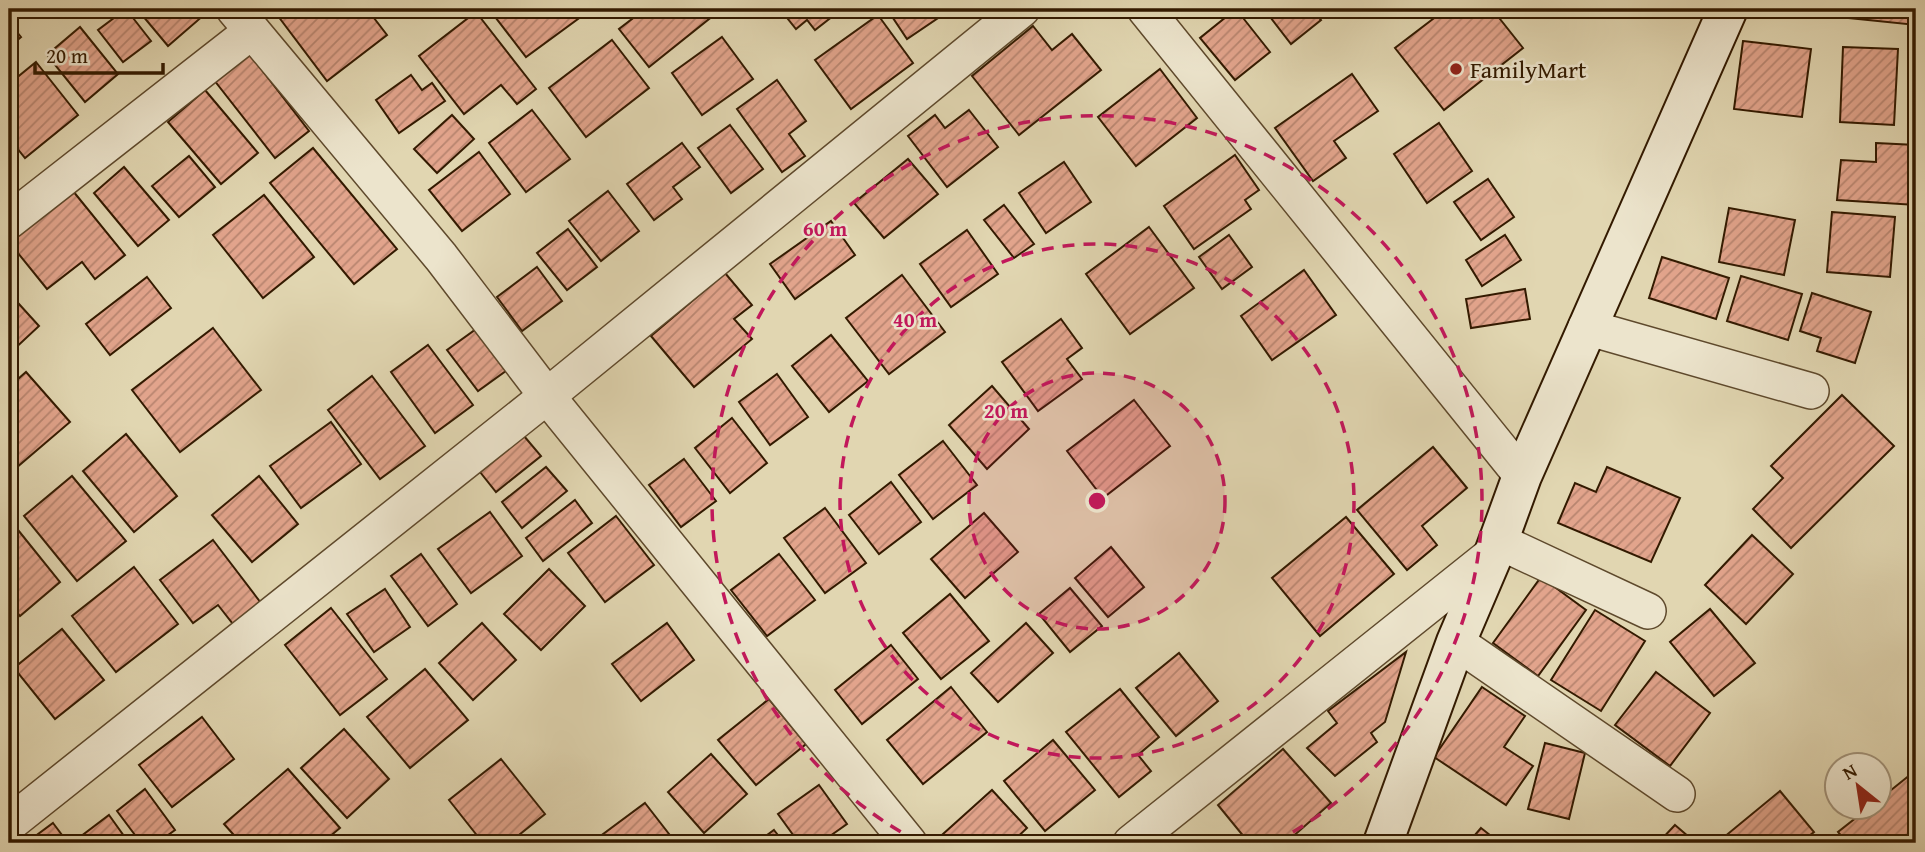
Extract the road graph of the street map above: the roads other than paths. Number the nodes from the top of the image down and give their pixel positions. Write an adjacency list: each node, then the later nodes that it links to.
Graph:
1 (1022, 9): 8 (street)
2 (1145, 9): 9 (street)
3 (1728, 9): 6 (street)
4 (243, 20): 5 (street); 8 (street)
5 (9, 221)
6 (1586, 327): 7 (street); 9 (street)
7 (1811, 391)
8 (547, 396): 14 (street); 15 (street)
9 (1522, 476): 10 (street)
10 (1496, 547): 11 (street); 12 (street); 16 (street)
11 (1648, 611)
12 (1457, 642): 13 (street); 17 (street)
13 (1677, 794)
14 (9, 824)
15 (909, 843)
16 (1131, 843)
17 (1383, 843)

